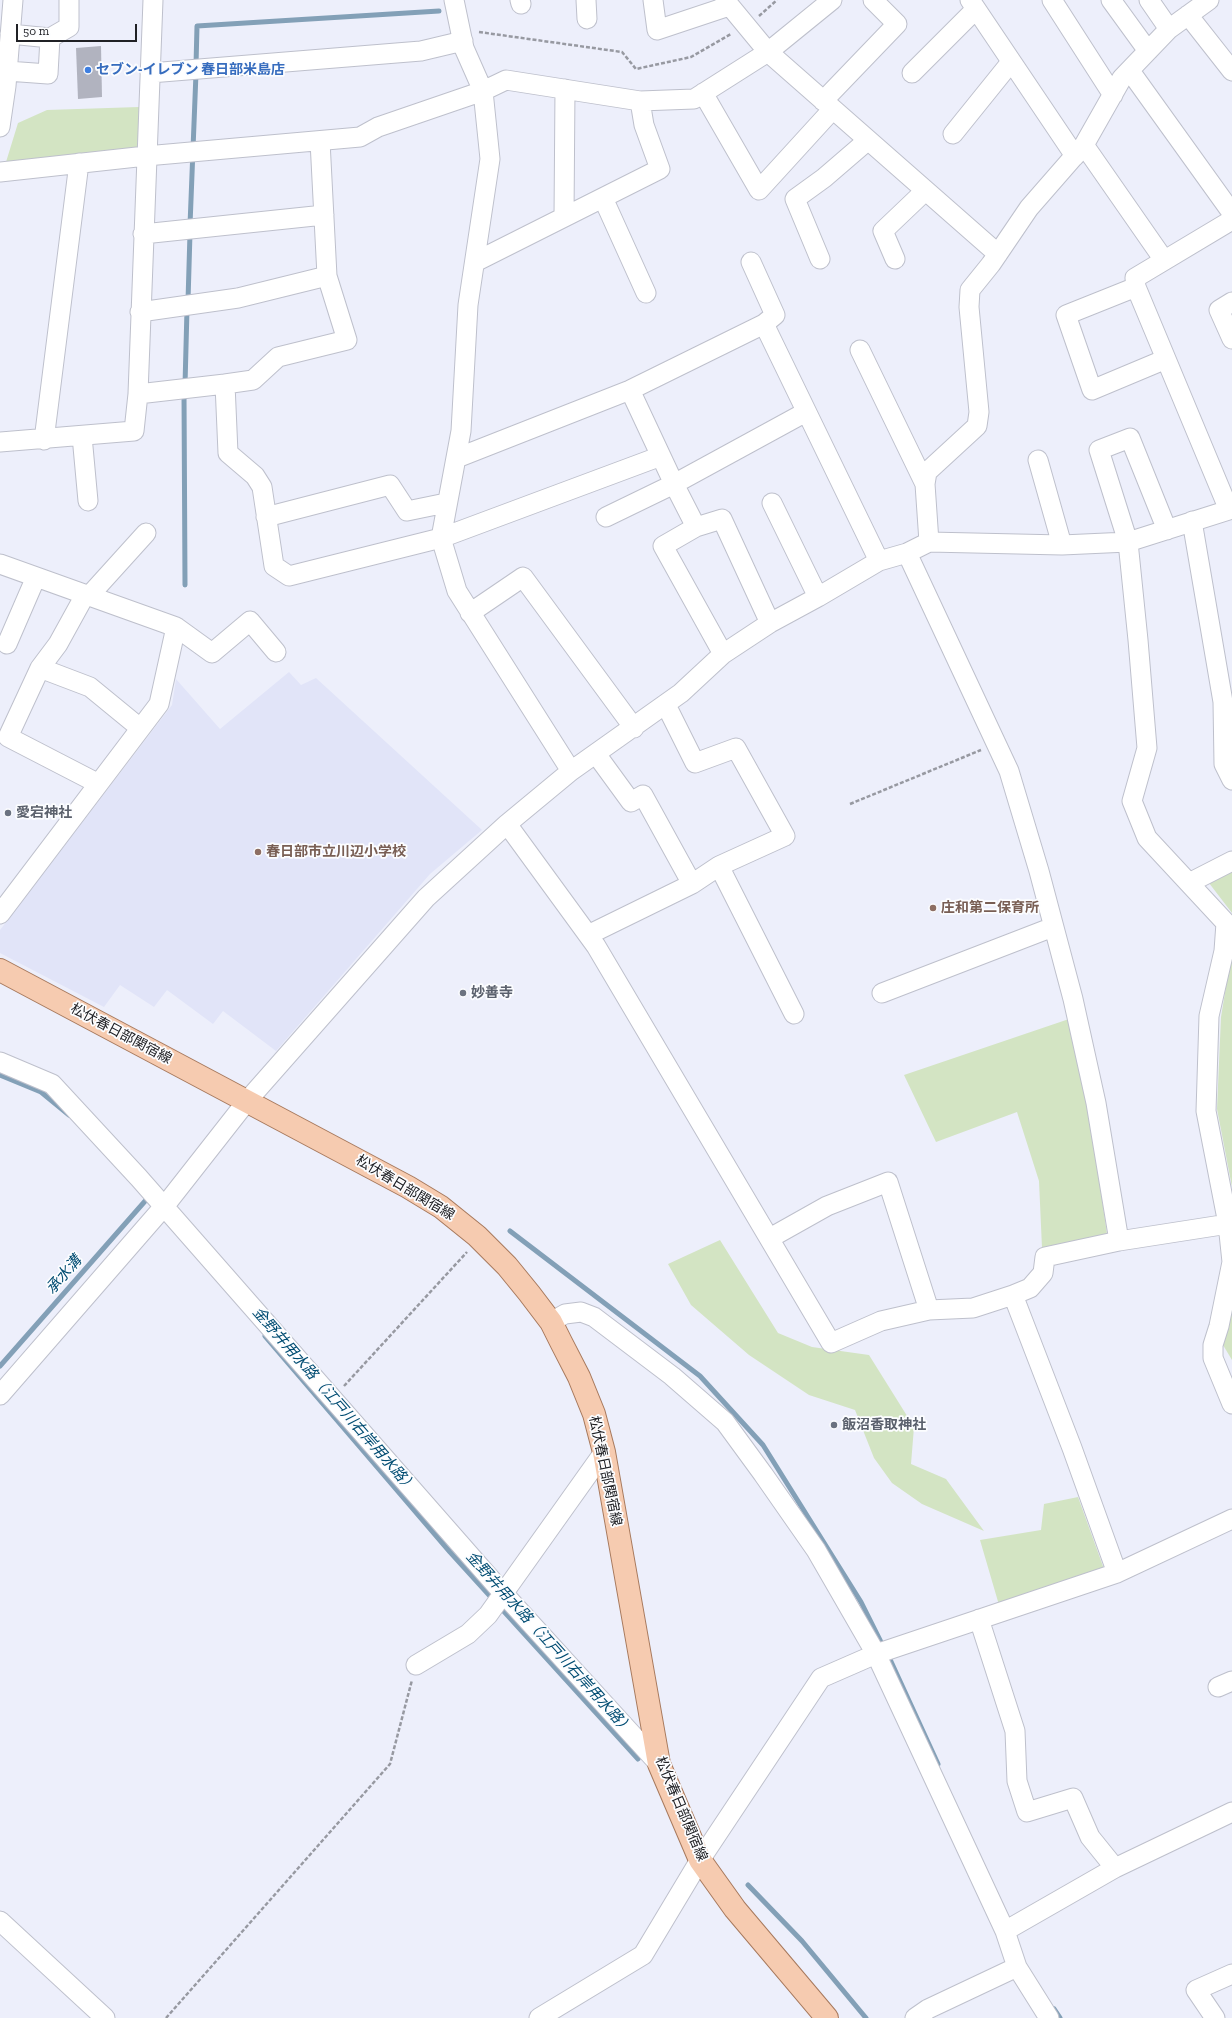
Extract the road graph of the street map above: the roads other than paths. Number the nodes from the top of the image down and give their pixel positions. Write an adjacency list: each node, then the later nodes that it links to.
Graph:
1 (13, 0): 18 (street)
2 (68, 0): 20 (street)
3 (153, 0): 26 (street)
4 (454, 0): 19 (street)
5 (586, 0): 16 (street)
6 (653, 0): 13 (street)
7 (832, 0): 22 (street)
8 (872, 0): 34 (street)
9 (1052, 0): 32 (street)
10 (1111, 0): 21 (street)
11 (1149, 0): 17 (street)
12 (1209, 0): 15 (street)
13 (727, 3): 22 (street)
14 (973, 5): 23 (street); 27 (street)
15 (1188, 15): 17 (street); 25 (street)
16 (587, 19)
17 (1169, 29): 21 (street)
18 (10, 34): 20 (street); 28 (street)
19 (462, 36): 26 (street); 30 (street)
20 (50, 38): 28 (street)
21 (1148, 51): 24 (street)
22 (768, 52): 31 (street); 34 (street)
23 (1012, 62): 36 (street); 39 (street)
24 (1130, 71): 32 (street); 45 (street)
25 (1232, 71)
26 (150, 73): 40 (street)
27 (912, 73)
28 (4, 81): 35 (street)
29 (564, 89): 30 (street); 33 (street); 47 (street)
30 (483, 91): 37 (street); 54 (street)
31 (703, 93): 33 (street); 34 (street)
32 (1113, 95): 39 (street)
33 (640, 101): 44 (street)
34 (827, 106): 38 (street)
35 (0, 127)
36 (953, 134)
37 (320, 141): 40 (street); 46 (street)
38 (867, 141): 43 (street); 51 (street)
39 (1079, 151): 50 (street); 53 (street)
40 (146, 156): 41 (street); 49 (street)
41 (79, 164): 42 (street); 70 (street)
42 (0, 172)
43 (925, 191): 50 (street); 52 (street)
44 (603, 198): 47 (street); 58 (street)
45 (1232, 213)
46 (324, 215): 49 (street); 56 (street)
47 (564, 217): 54 (street)
48 (1232, 220): 53 (street)
49 (143, 234): 60 (street)
50 (998, 254): 76 (street)
51 (820, 259)
52 (895, 259)
53 (1164, 260): 57 (street)
54 (475, 262): 73 (street)
55 (751, 262): 61 (street)
56 (327, 276): 60 (street); 65 (street)
57 (1136, 287): 64 (street); 64 (street)
58 (646, 293)
59 (1232, 302): 62 (street)
60 (140, 312): 67 (street)
61 (764, 324): 66 (street); 68 (street)
62 (1232, 339)
63 (860, 350): 76 (street)
64 (1166, 359): 80 (street)
65 (225, 384): 67 (street); 81 (street)
66 (630, 390): 72 (street); 73 (street)
67 (138, 394): 69 (street)
68 (806, 412): 75 (street); 92 (street)
69 (82, 436): 70 (street); 77 (street)
70 (44, 440): 71 (street)
71 (0, 442)
72 (661, 456): 75 (street); 87 (street)
73 (457, 458): 78 (street)
74 (1038, 460): 90 (street)
75 (674, 484): 82 (street); 84 (street)
76 (925, 484): 88 (street)
77 (88, 501)
78 (446, 503): 81 (street); 87 (street)
79 (772, 503): 96 (street)
80 (1230, 509): 83 (street)
81 (266, 517): 87 (street)
82 (606, 517)
83 (1192, 522): 85 (street); 109 (street)
84 (696, 527): 98 (street); 102 (street)
85 (1167, 530): 89 (street); 89 (street)
86 (146, 533): 95 (street)
87 (441, 538): 97 (street)
88 (930, 542): 90 (street); 91 (street)
89 (1128, 542): 90 (street); 114 (street)
90 (1062, 545)
91 (907, 553): 92 (street); 117 (street)
92 (879, 561): 96 (street)
93 (0, 564): 94 (street)
94 (36, 577): 95 (street); 100 (street)
95 (87, 595): 99 (street); 103 (street)
96 (818, 597): 98 (street)
97 (470, 613): 106 (street); 108 (street)
98 (770, 623): 102 (street)
99 (176, 627): 101 (street); 105 (street)
100 (7, 644)
101 (276, 652)
102 (723, 654): 104 (street)
103 (40, 668): 105 (street); 110 (street)
104 (666, 705): 106 (street); 113 (street)
105 (140, 728): 110 (street)
106 (634, 728): 107 (street)
107 (596, 754): 108 (street); 115 (street)
108 (571, 771): 111 (street)
109 (1232, 780)
110 (97, 783): 116 (street)
111 (507, 824): 118 (street); 123 (street)
112 (1232, 861): 114 (street)
113 (719, 866): 115 (street); 121 (street)
114 (1189, 883): 125 (street)
115 (692, 884): 118 (street)
116 (0, 914)
117 (1053, 927): 120 (street); 127 (street)
118 (588, 935): 126 (street)
119 (0, 970): 123 (main road, 松伏春日部関宿線)
120 (882, 993)
121 (794, 1014)
122 (0, 1062): 124 (street)
123 (247, 1101): 124 (street); 130 (main road, 松伏春日部関宿線)
124 (159, 1212): 131 (street); 136 (street)
125 (1228, 1224): 127 (street); 132 (street)
126 (770, 1238): 129 (street); 129 (street)
127 (1119, 1241): 128 (street)
128 (1013, 1295): 129 (street); 135 (street)
129 (929, 1310)
130 (550, 1322): 133 (main road, 松伏春日部関宿線); 138 (street)
131 (0, 1396)
132 (1232, 1404)
133 (604, 1452): 136 (street); 140 (main road, 松伏春日部関宿線)
134 (1232, 1519): 135 (street)
135 (1117, 1573): 137 (street)
136 (503, 1593): 139 (street); 140 (street)
137 (979, 1619): 138 (street); 143 (street)
138 (876, 1654): 142 (street); 145 (street)
139 (416, 1665)
140 (659, 1764): 142 (main road, 松伏春日部関宿線)
141 (1232, 1812): 143 (street)
142 (700, 1860): 149 (street); 150 (main road, 松伏春日部関宿線)
143 (1115, 1868): 145 (street)
144 (0, 1920): 148 (street)
145 (1005, 1931): 146 (street)
146 (1017, 1967): 151 (street); 152 (street)
147 (1232, 1974): 153 (street)
148 (105, 2018)
149 (539, 2018)
150 (827, 2018)
151 (914, 2018)
152 (1049, 2018)
153 (1215, 2018)

